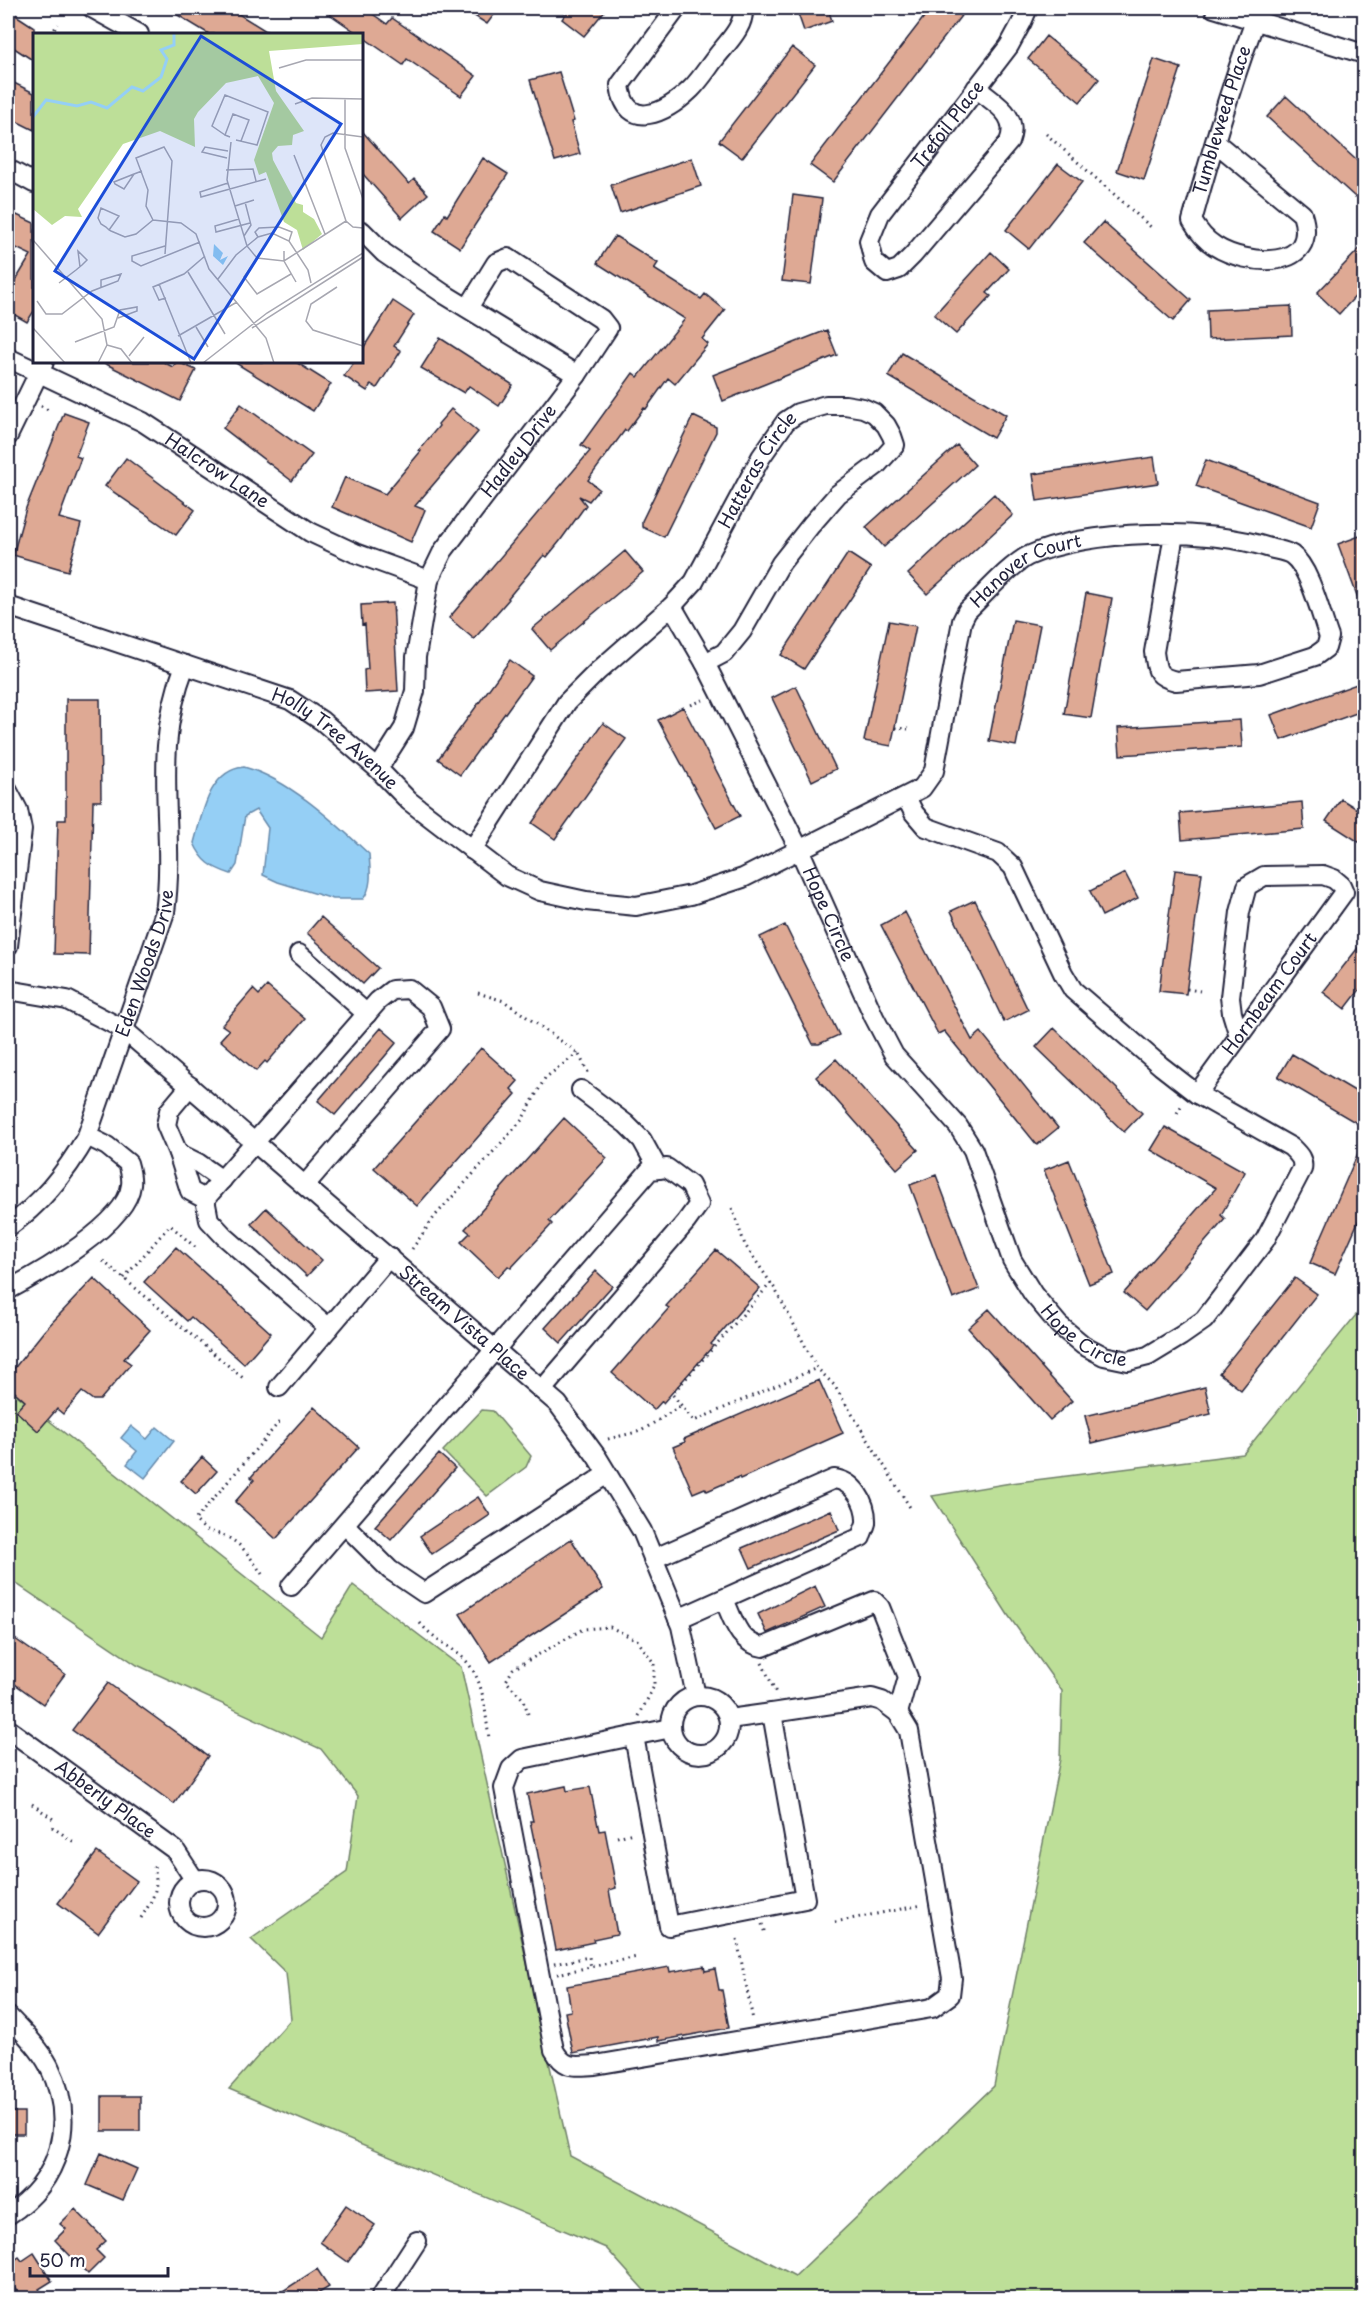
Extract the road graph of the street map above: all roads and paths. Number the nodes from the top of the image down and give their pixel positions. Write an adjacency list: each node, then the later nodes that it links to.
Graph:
1 (92, 8): 9 (street)
2 (677, 8): 3 (street)
3 (743, 8)
4 (1028, 8): 11 (street, Trefoil Place)
5 (1214, 8): 6 (street)
6 (1258, 14): 10 (street); 13 (street, Tumbleweed Place)
7 (58, 24): 8 (path)
8 (52, 33)
9 (137, 33)
10 (1365, 54)
11 (976, 88): 11 (street, Trefoil Place)
12 (1046, 134): 16 (path)
13 (1215, 142): 13 (street, Tumbleweed Place)
14 (8, 169): 15 (street)
15 (33, 182)
16 (1152, 228)
17 (363, 236): 18 (street)
18 (468, 308): 21 (street); 21 (street, Hadley Drive)
19 (8, 358): 20 (street, Halcrow Lane)
20 (40, 367): 22 (street); 24 (street, Halcrow Lane)
21 (578, 375): 24 (street, Hadley Drive)
22 (8, 436)
23 (1174, 534): 23 (street, Hanover Court); 37 (street, Hanover Court)
24 (429, 580): 35 (street, Hadley Drive)
25 (8, 606): 30 (street, Holly Tree Avenue)
26 (672, 606): 29 (street, Hope Circle); 29 (street, Hatteras Circle); 38 (street, Hatteras Circle)
27 (399, 610): 28 (path)
28 (393, 611)
29 (705, 663): 39 (street, Hope Circle)
30 (185, 665): 35 (street, Holly Tree Avenue); 47 (street, Eden Woods Drive)
31 (699, 702): 32 (path)
32 (691, 705)
33 (895, 728): 34 (path)
34 (908, 729)
35 (378, 769): 38 (street, Holly Tree Avenue)
36 (8, 791): 40 (street)
37 (906, 797): 39 (street, Hanover Court); 52 (street, Hope Circle)
38 (472, 850): 39 (street, Holly Tree Avenue)
39 (800, 851): 52 (street, Hope Circle)
40 (8, 946)
41 (299, 954): 46 (street)
42 (1187, 989): 44 (path)
43 (8, 990): 47 (street, Stream Vista Place)
44 (1200, 991)
45 (478, 993): 49 (path)
46 (367, 1014): 54 (street); 58 (street)
47 (123, 1029): 51 (street, Stream Vista Place); 53 (street, Eden Woods Drive)
48 (1239, 1035): 48 (street, Hornbeam Court); 52 (street, Hornbeam Court)
49 (578, 1053): 50 (path); 63 (path)
50 (585, 1082): 56 (street)
51 (190, 1086): 54 (street, Stream Vista Place); 55 (street)
52 (1197, 1094)
53 (87, 1136): 61 (street, Eden Woods Drive); 68 (street)
54 (254, 1141): 57 (street); 58 (street, Stream Vista Place)
55 (178, 1153): 57 (street); 59 (street)
56 (658, 1169): 70 (street); 74 (street)
57 (222, 1180): 59 (street)
58 (305, 1185): 64 (street, Stream Vista Place)
59 (205, 1199): 69 (street)
60 (732, 1208): 67 (path)
61 (8, 1227)
62 (195, 1246): 66 (path)
63 (412, 1249)
64 (389, 1257): 69 (street); 70 (street, Stream Vista Place)
65 (103, 1261): 66 (path)
66 (124, 1278): 72 (path)
67 (771, 1283): 71 (path); 75 (path)
68 (8, 1290)
69 (329, 1328): 73 (street)
70 (495, 1350): 74 (street, Stream Vista Place); 80 (street)
71 (817, 1368): 75 (path); 79 (path)
72 (243, 1378)
73 (279, 1387)
74 (542, 1390): 78 (street, Stream Vista Place)
75 (682, 1405): 77 (path)
76 (281, 1420): 82 (path)
77 (608, 1439)
78 (607, 1474): 80 (street); 81 (street, Stream Vista Place)
79 (911, 1509)
80 (345, 1525): 83 (street)
81 (653, 1559): 84 (street); 85 (street, Stream Vista Place)
82 (262, 1574)
83 (291, 1586)
84 (724, 1599): 85 (street); 90 (street)
85 (678, 1619): 88 (street, Stream Vista Place)
86 (420, 1623): 96 (path)
87 (761, 1661): 89 (path)
88 (696, 1696): 92 (street); 94 (street)
89 (774, 1704): 90 (street); 92 (street); 93 (street)
90 (898, 1713): 103 (street)
91 (528, 1714): 93 (path)
92 (729, 1719): 94 (street)
93 (635, 1728): 94 (street); 109 (street)
94 (671, 1728)
95 (8, 1729): 102 (street, Abberly Place)
96 (489, 1738)
97 (32, 1804): 98 (path)
98 (56, 1821)
99 (52, 1827): 100 (path)
100 (74, 1842)
101 (154, 1866): 104 (path)
102 (194, 1880)
103 (939, 1901): 105 (path); 111 (street)
104 (141, 1918)
105 (836, 1922)
106 (737, 1939): 111 (path)
107 (637, 1957): 108 (path)
108 (591, 1966): 109 (path); 109 (path)
109 (546, 1977): 111 (street)
110 (8, 2016): 112 (street)
111 (748, 2039)
112 (8, 2215)
113 (417, 2241): 114 (street)
114 (380, 2298)

